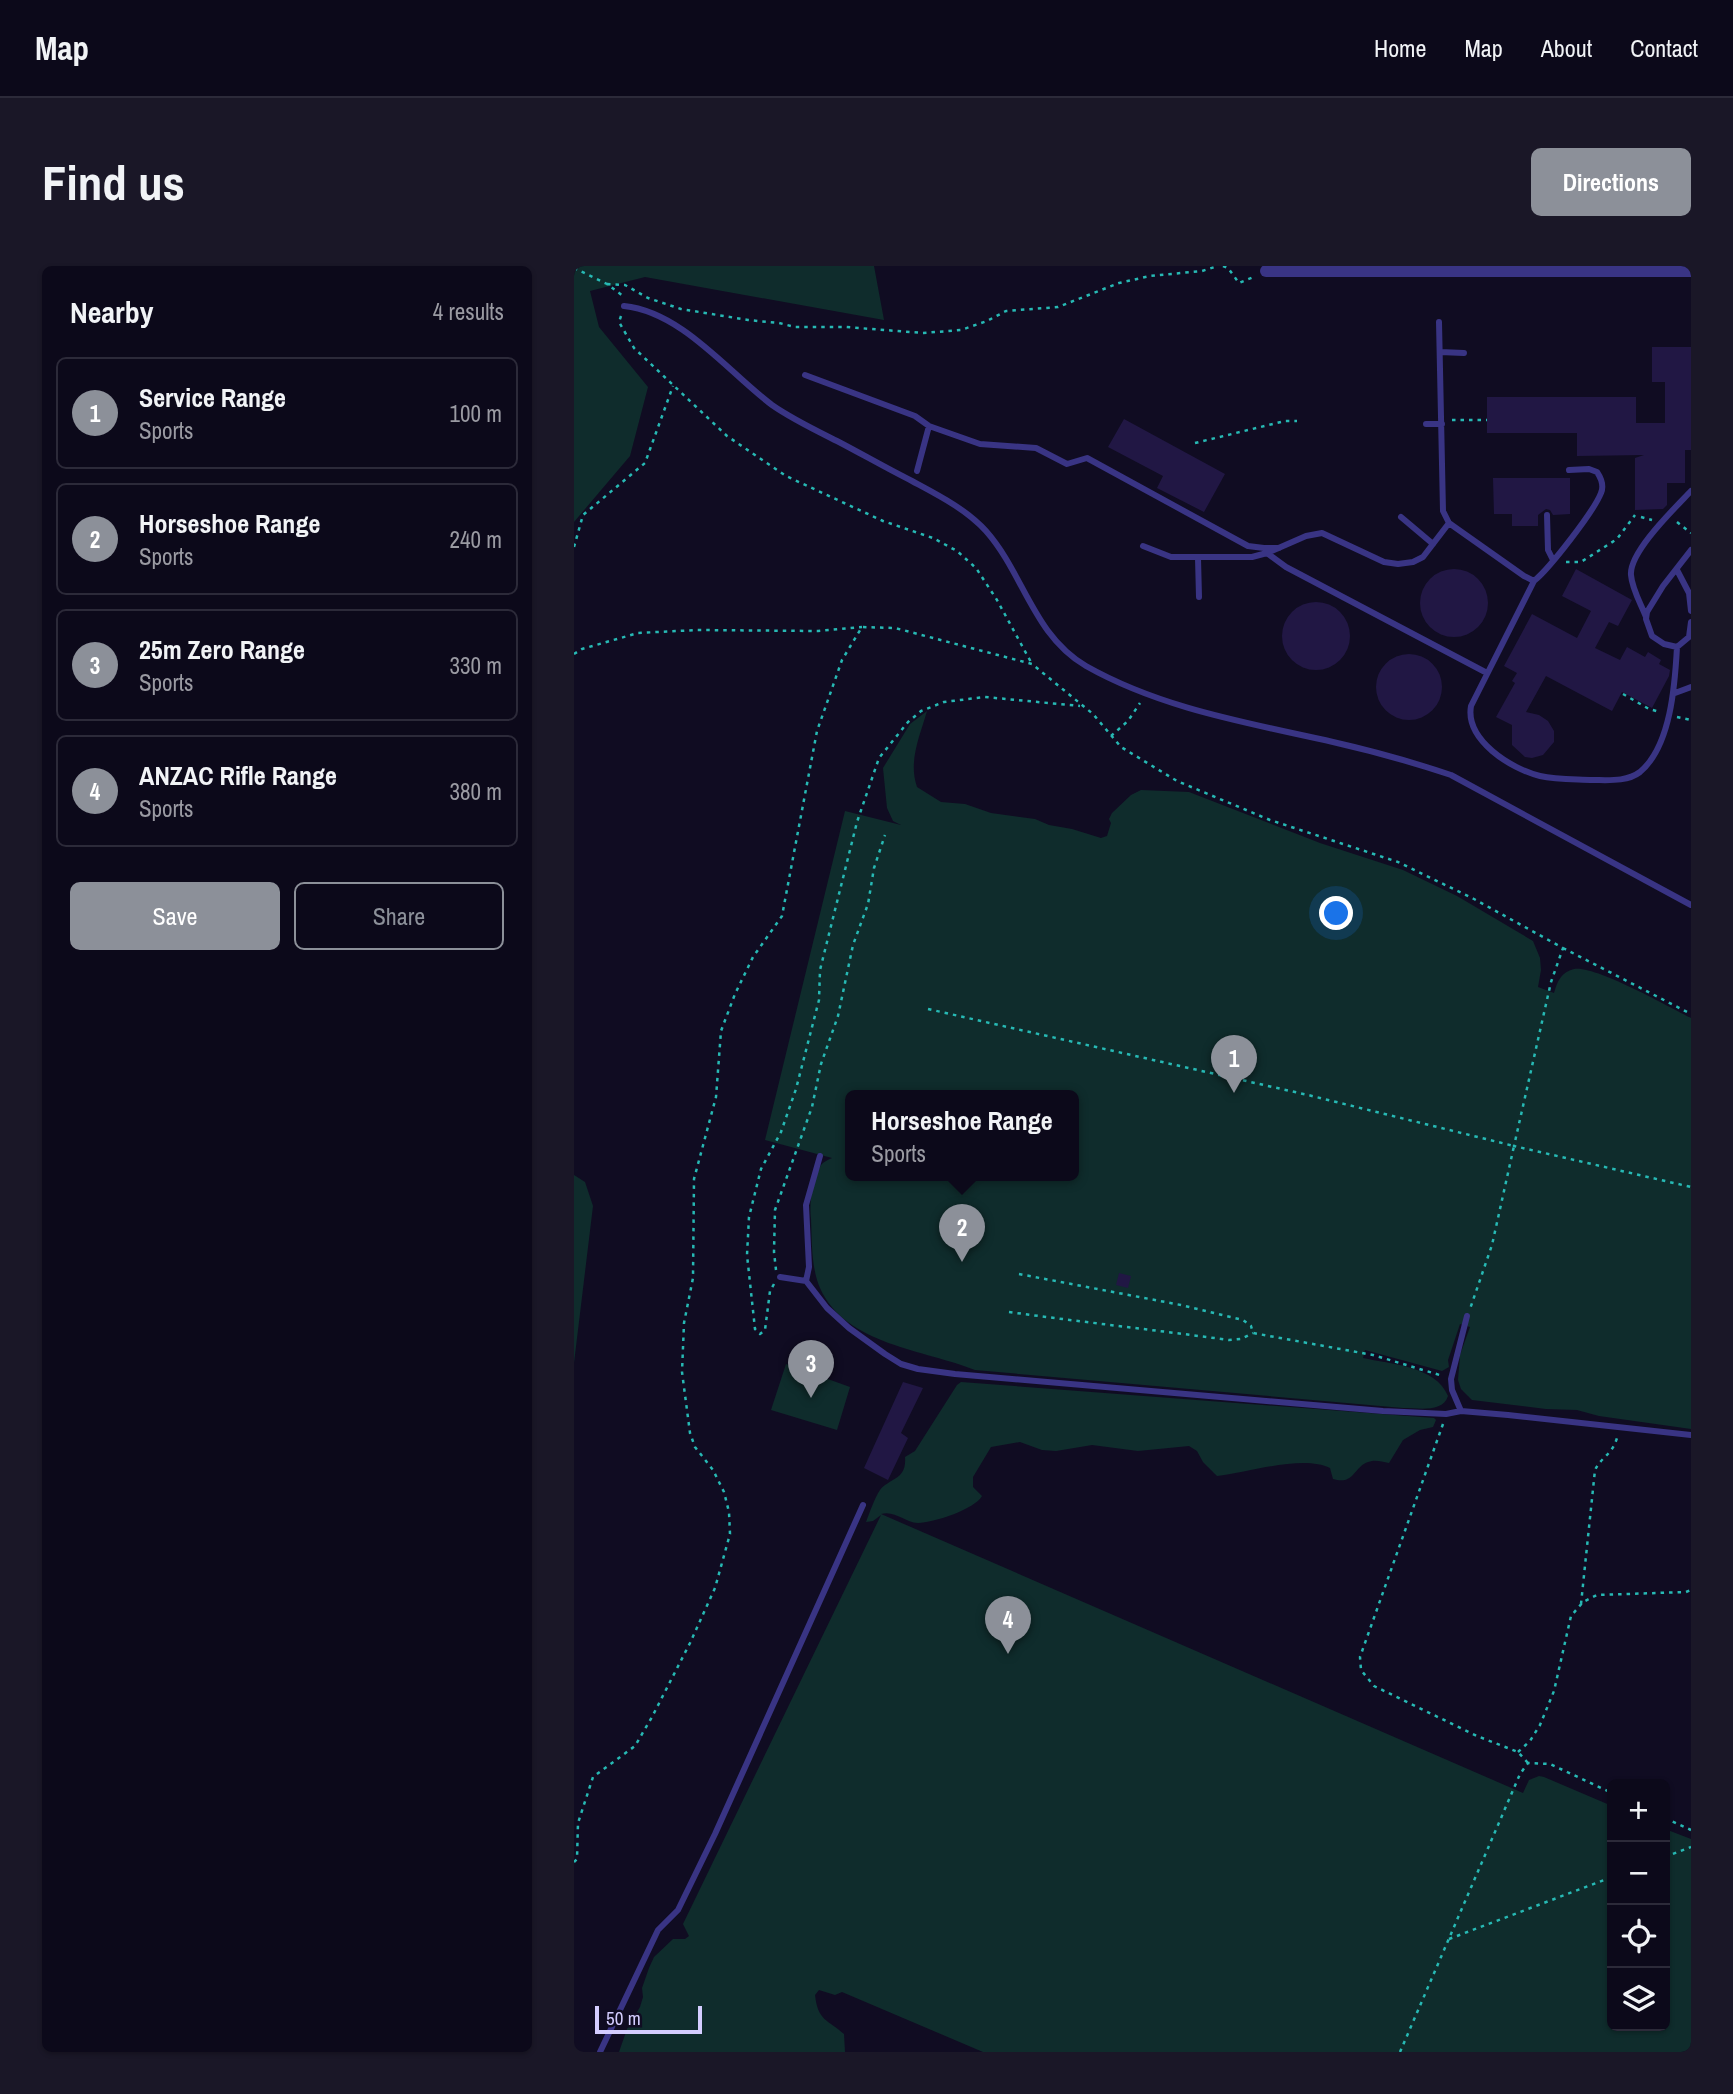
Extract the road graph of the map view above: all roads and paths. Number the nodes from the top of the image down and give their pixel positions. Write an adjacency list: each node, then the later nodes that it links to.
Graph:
1 (1218, 266): 7 (path)
2 (1223, 266): 5 (path)
3 (574, 268): 7 (path)
4 (1372, 268): 5 (street); 6 (street)
5 (1266, 271)
6 (1691, 271)
7 (607, 284): 8 (path)
8 (624, 306): 13 (path); 48 (lane)
9 (1439, 322): 10 (lane)
10 (1440, 352): 11 (lane); 16 (lane)
11 (1464, 353)
12 (805, 375): 18 (lane)
13 (673, 386): 29 (path); 44 (path)
14 (1487, 420): 16 (path)
15 (1297, 421): 19 (path)
16 (1442, 422): 17 (lane); 26 (lane)
17 (1426, 424)
18 (929, 426): 21 (lane); 30 (lane)
19 (1195, 443)
20 (1569, 470): 34 (lane)
21 (917, 471)
22 (1691, 491): 39 (lane)
23 (1547, 515): 34 (lane)
24 (1635, 515): 34 (path)
25 (1401, 517): 27 (lane)
26 (1449, 523): 27 (lane); 36 (lane)
27 (1433, 544): 30 (lane)
28 (1143, 546): 33 (lane)
29 (574, 547)
30 (1279, 548): 32 (lane)
31 (1691, 550): 35 (lane)
32 (1267, 554): 33 (lane); 45 (lane)
33 (1198, 558): 37 (lane)
34 (1553, 559): 36 (lane)
35 (1676, 570): 38 (lane); 39 (lane)
36 (1534, 581): 45 (lane)
37 (1199, 597)
38 (1691, 611)
39 (1647, 619): 42 (lane)
40 (1691, 622): 42 (lane)
41 (862, 627): 43 (path); 44 (path); 83 (path)
42 (1677, 647): 47 (lane)
43 (574, 654)
44 (1032, 664): 50 (path)
45 (1487, 673): 51 (lane)
46 (1691, 687): 47 (lane)
47 (1675, 693): 51 (lane)
48 (1144, 694): 53 (path); 55 (lane)
49 (1623, 694): 51 (path)
50 (1083, 706): 53 (path); 63 (path)
51 (1668, 714): 52 (path)
52 (1691, 720)
53 (1111, 736): 56 (path)
54 (885, 835): 63 (path)
55 (1691, 905)
56 (1563, 948): 58 (path); 59 (path)
57 (928, 1009): 59 (path)
58 (1691, 1014)
59 (1514, 1146): 61 (path); 66 (path)
60 (820, 1156): 64 (lane)
61 (1691, 1187)
62 (1019, 1274): 67 (path)
63 (779, 1277): 64 (lane)
64 (806, 1281): 70 (lane)
65 (1009, 1311): 67 (path)
66 (1467, 1316): 68 (lane)
67 (1253, 1333): 68 (path)
68 (1451, 1379): 69 (lane)
69 (1461, 1411): 70 (lane); 71 (lane)
70 (1446, 1414): 76 (path)
71 (1617, 1428): 72 (lane); 75 (path)
72 (1691, 1435)
73 (863, 1505): 86 (lane)
74 (1691, 1590): 75 (path)
75 (1581, 1604): 76 (path)
76 (1518, 1752): 77 (path)
77 (1528, 1763): 78 (path); 85 (path)
78 (1607, 1791)
79 (1670, 1820): 80 (path)
80 (1691, 1830)
81 (1691, 1847): 82 (path)
82 (1670, 1855)
83 (574, 1862)
84 (1607, 1879): 85 (path)
85 (1448, 1940): 87 (path)
86 (600, 2052)
87 (1400, 2052)

